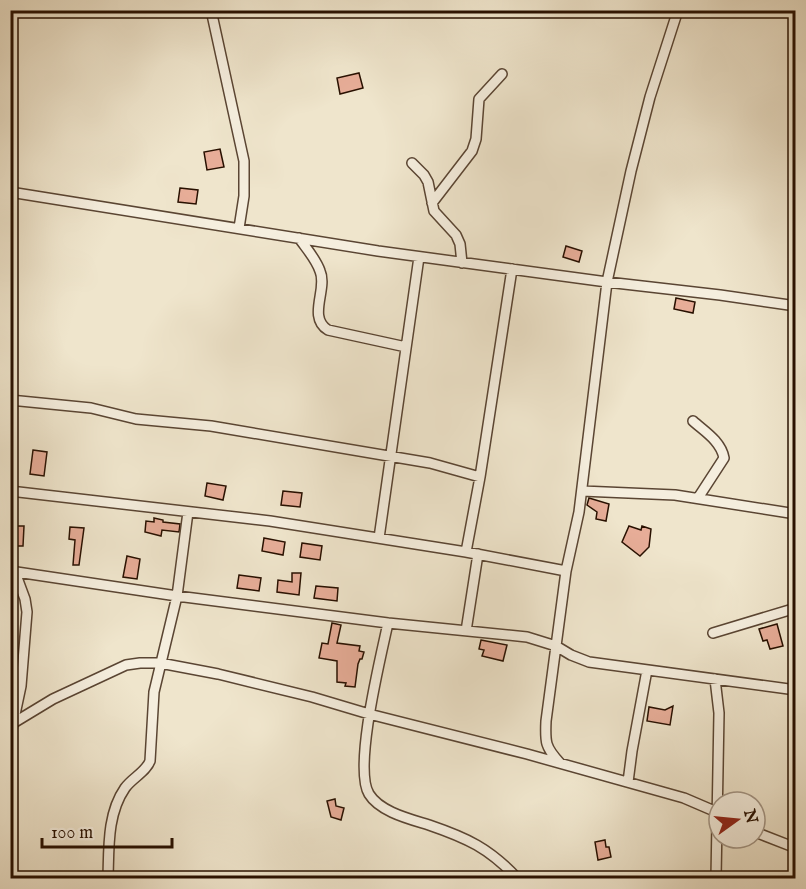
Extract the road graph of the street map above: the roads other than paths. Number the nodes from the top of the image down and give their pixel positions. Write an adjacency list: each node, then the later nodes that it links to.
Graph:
1 (211, 10): 7 (street)
2 (678, 10): 12 (street)
3 (502, 74): 6 (street)
4 (412, 163): 6 (street)
5 (10, 192): 7 (street)
6 (432, 202): 10 (street)
7 (239, 228): 8 (street)
8 (299, 238): 9 (street); 14 (street)
9 (418, 257): 10 (street); 14 (street)
10 (462, 262): 11 (street)
11 (512, 269): 12 (street); 18 (street)
12 (607, 282): 13 (street); 20 (street)
13 (795, 306)
14 (406, 347): 17 (street)
15 (10, 400): 17 (street)
16 (693, 421): 21 (street)
17 (390, 458): 18 (street); 24 (street)
18 (480, 477): 25 (street)
19 (10, 491): 22 (street)
20 (582, 491): 21 (street); 28 (street)
21 (698, 498): 23 (street)
22 (188, 512): 24 (street); 29 (street)
23 (795, 514)
24 (379, 538): 25 (street)
25 (466, 552): 26 (street)
26 (478, 554): 28 (street); 32 (street)
27 (13, 571): 29 (street); 40 (street)
28 (566, 572): 34 (street)
29 (177, 597): 31 (street); 35 (street)
30 (795, 608): 33 (street)
31 (388, 623): 32 (street); 39 (street)
32 (466, 631): 34 (street)
33 (713, 633)
34 (556, 646): 36 (street); 42 (street)
35 (160, 663): 39 (street); 40 (street); 49 (street)
36 (647, 670): 37 (street); 43 (street)
37 (716, 679): 38 (street); 44 (street)
38 (795, 690)
39 (369, 714): 42 (street); 50 (street)
40 (15, 722): 41 (street)
41 (10, 738)
42 (560, 763): 43 (street)
43 (628, 782): 45 (street)
44 (718, 790)
45 (707, 808)
46 (767, 837): 47 (street)
47 (795, 848)
48 (717, 850): 51 (street)
49 (108, 879)
50 (517, 879)
51 (716, 879)

